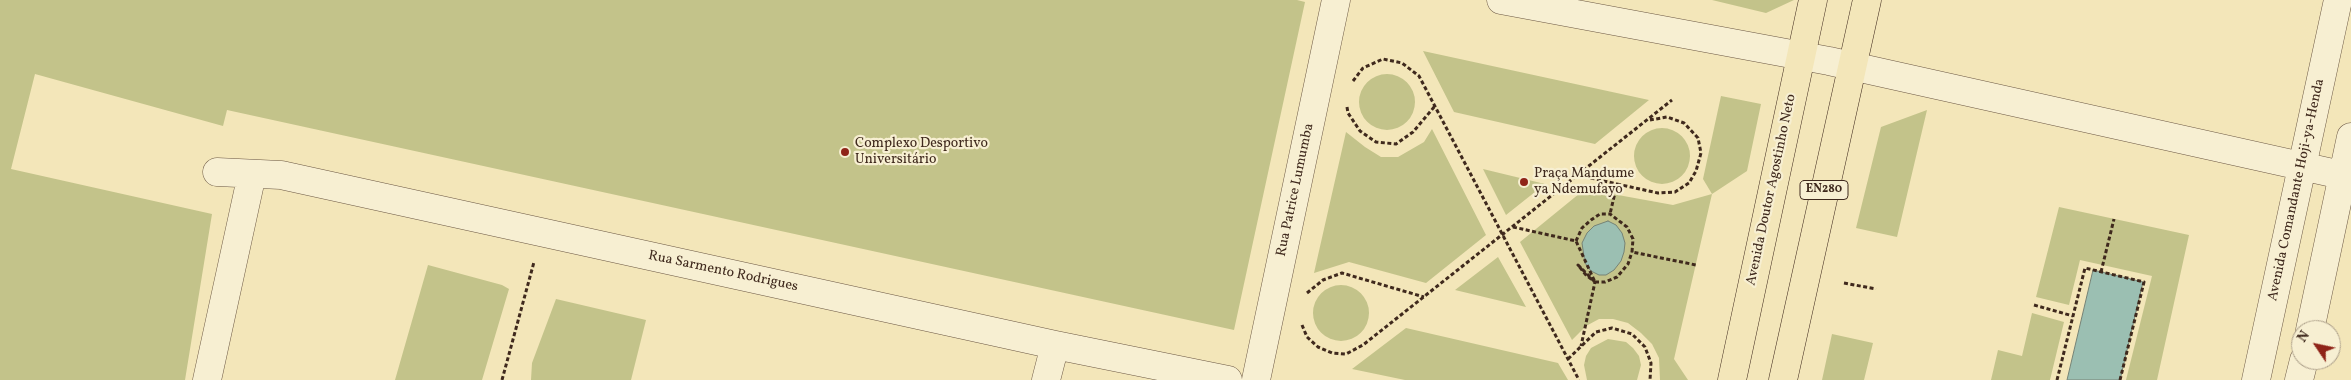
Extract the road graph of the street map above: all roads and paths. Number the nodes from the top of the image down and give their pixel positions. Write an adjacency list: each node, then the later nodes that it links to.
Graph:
1 (1336, 0): 45 (street, Rua Patrice Lumumba)
2 (1501, 0): 6 (street)
3 (1813, 0): 6 (main road, Avenida Doutor Agostinho Neto)
4 (1867, 0): 7 (main road, EN280)
5 (2338, 0): 14 (street, Avenida Comandante Hoji-ya-Henda)
6 (1801, 55): 7 (street); 48 (main road, Avenida Doutor Agostinho Neto)
7 (1853, 67): 14 (street); 49 (main road, EN280)
8 (1352, 82): 11 (path)
9 (1672, 100): 12 (path)
10 (1347, 105): 11 (path)
11 (1435, 106): 24 (path)
12 (1648, 120): 17 (path); 19 (path)
13 (2351, 137): 18 (street)
14 (2302, 166): 18 (street); 52 (street, Avenida Comandante Hoji-ya-Henda)
15 (217, 172): 16 (street, Rua Sarmento Rodrigues)
16 (252, 174): 23 (street, Rua Sarmento Rodrigues); 41 (street)
17 (1578, 175): 19 (path); 22 (path)
18 (2347, 176): 36 (street)
19 (1617, 184): 20 (path)
20 (1610, 214): 25 (path); 26 (path)
21 (2114, 219): 28 (path)
22 (1513, 227): 24 (path); 25 (path)
23 (542, 232): 38 (street, Rua Sarmento Rodrigues); 42 (path)
24 (1503, 235): 32 (path); 40 (path)
25 (1576, 241): 29 (path)
26 (1632, 252): 27 (path); 29 (path)
27 (1696, 265)
28 (2101, 272): 35 (path); 51 (path)
29 (1595, 282): 29 (path); 39 (path)
30 (1844, 283): 31 (path)
31 (1876, 289)
32 (1424, 298): 33 (path); 37 (path)
33 (1305, 300)
34 (2034, 306): 35 (path)
35 (2073, 316): 50 (path)
36 (2312, 320)
37 (1302, 324)
38 (1055, 345): 43 (street); 44 (street, Rua Sarmento Rodrigues)
39 (1581, 346): 40 (path); 47 (path)
40 (1568, 359): 46 (path)
41 (207, 380)
42 (502, 380)
43 (1046, 380)
44 (1228, 380)
45 (1256, 380)
46 (1579, 380)
47 (1650, 380)
48 (1732, 380)
49 (1783, 380)
50 (2058, 380)
51 (2120, 380)
52 (2256, 380)

